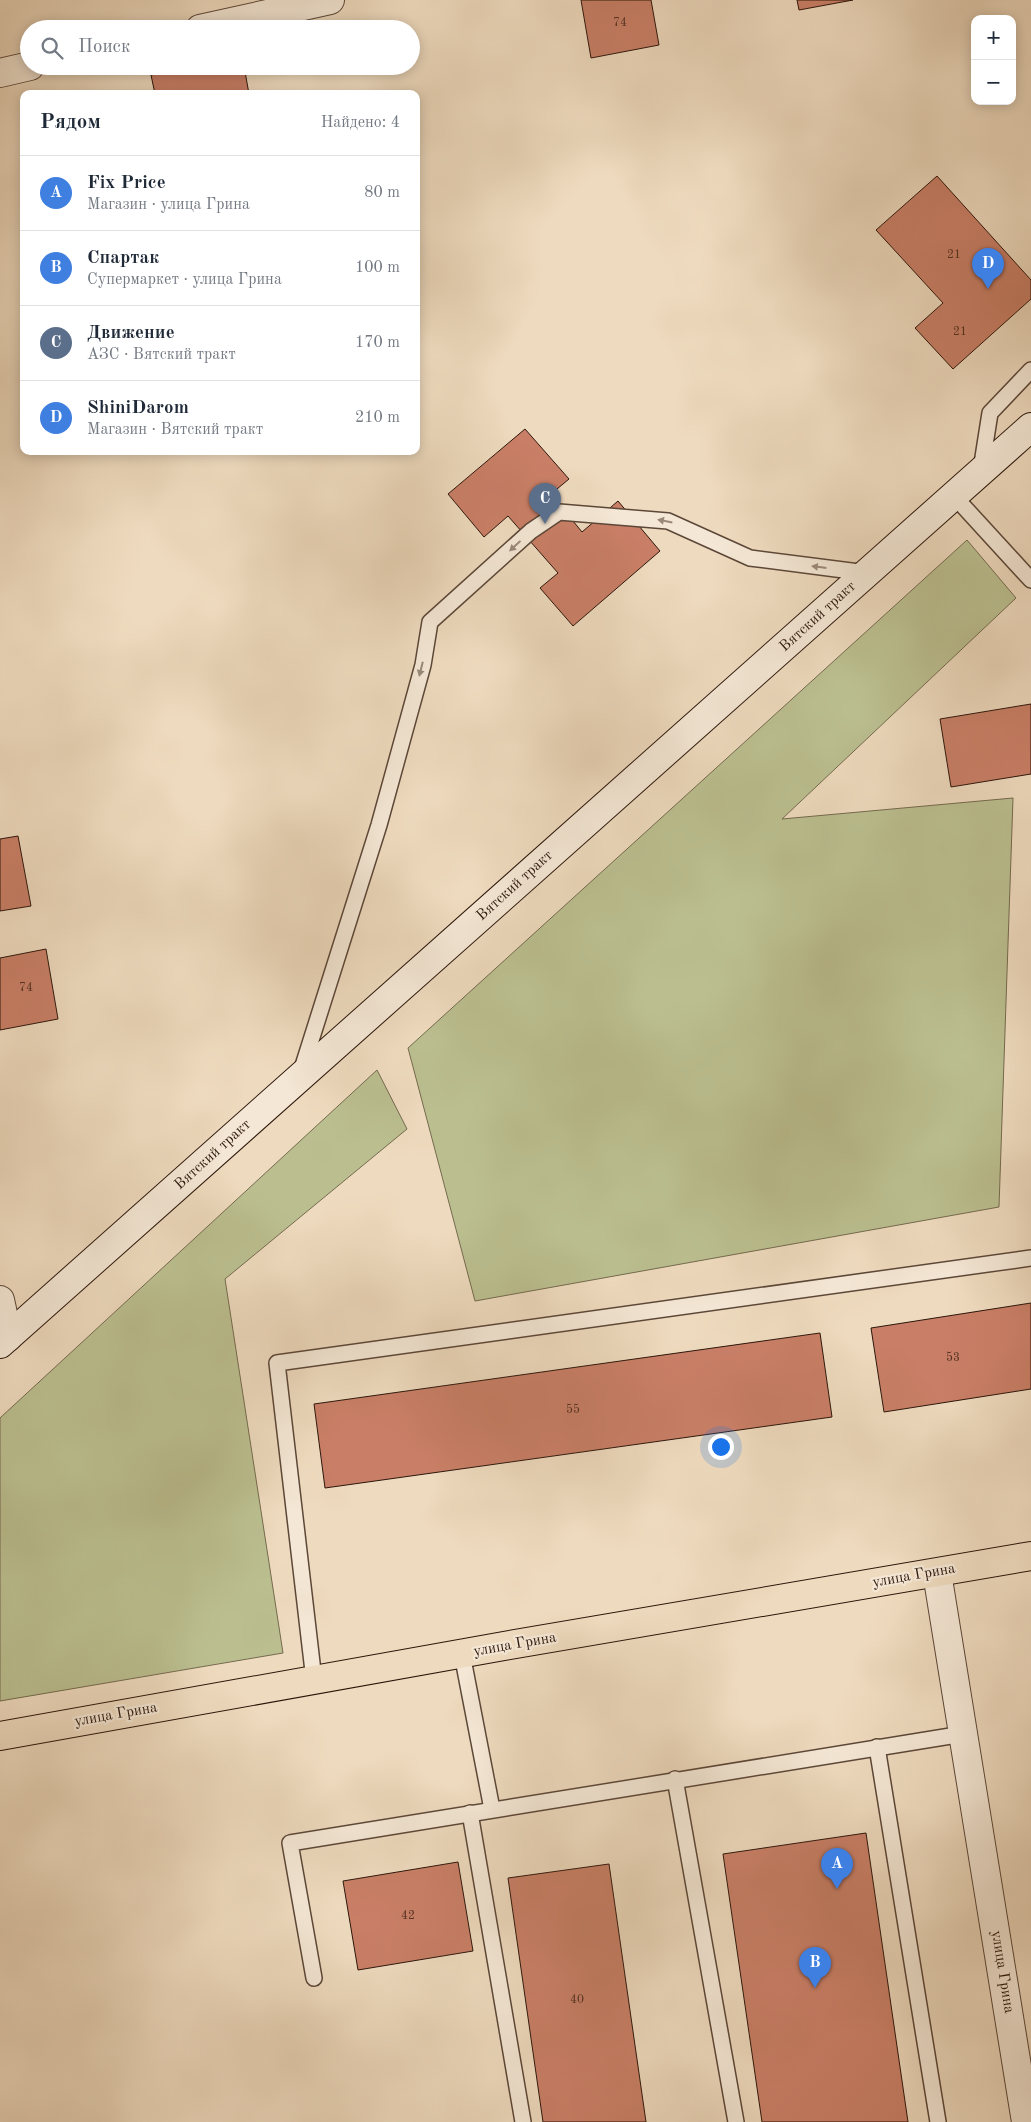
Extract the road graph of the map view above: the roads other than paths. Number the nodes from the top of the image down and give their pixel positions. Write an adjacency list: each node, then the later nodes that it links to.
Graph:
1 (330, 0): 2 (main road)
2 (240, 20)
3 (20, 68): 4 (main road)
4 (0, 73)
5 (1031, 370): 7 (lane)
6 (1031, 427): 7 (main road, Вятский тракт)
7 (981, 472): 8 (main road, Вятский тракт)
8 (954, 496): 9 (main road, Вятский тракт); 10 (lane)
9 (867, 573): 11 (main road, Вятский тракт); 11 (lane, one-way to 11)
10 (1031, 580)
11 (300, 1077): 14 (main road, Вятский тракт)
12 (1031, 1258): 18 (lane)
13 (0, 1300): 14 (main road)
14 (4, 1341)
15 (1031, 1556): 16 (highway, улица Грина)
16 (937, 1573): 17 (highway, улица Грина); 19 (main road, улица Грина)
17 (462, 1654): 18 (highway, улица Грина); 23 (lane)
18 (314, 1680): 20 (highway, улица Грина)
19 (963, 1734): 21 (lane); 29 (main road, улица Грина)
20 (0, 1736)
21 (877, 1747): 22 (lane); 28 (lane)
22 (675, 1779): 23 (lane); 27 (lane)
23 (492, 1809): 24 (lane)
24 (470, 1813): 25 (lane); 26 (lane)
25 (314, 1978)
26 (522, 2122)
27 (736, 2122)
28 (938, 2122)
29 (1026, 2122)

